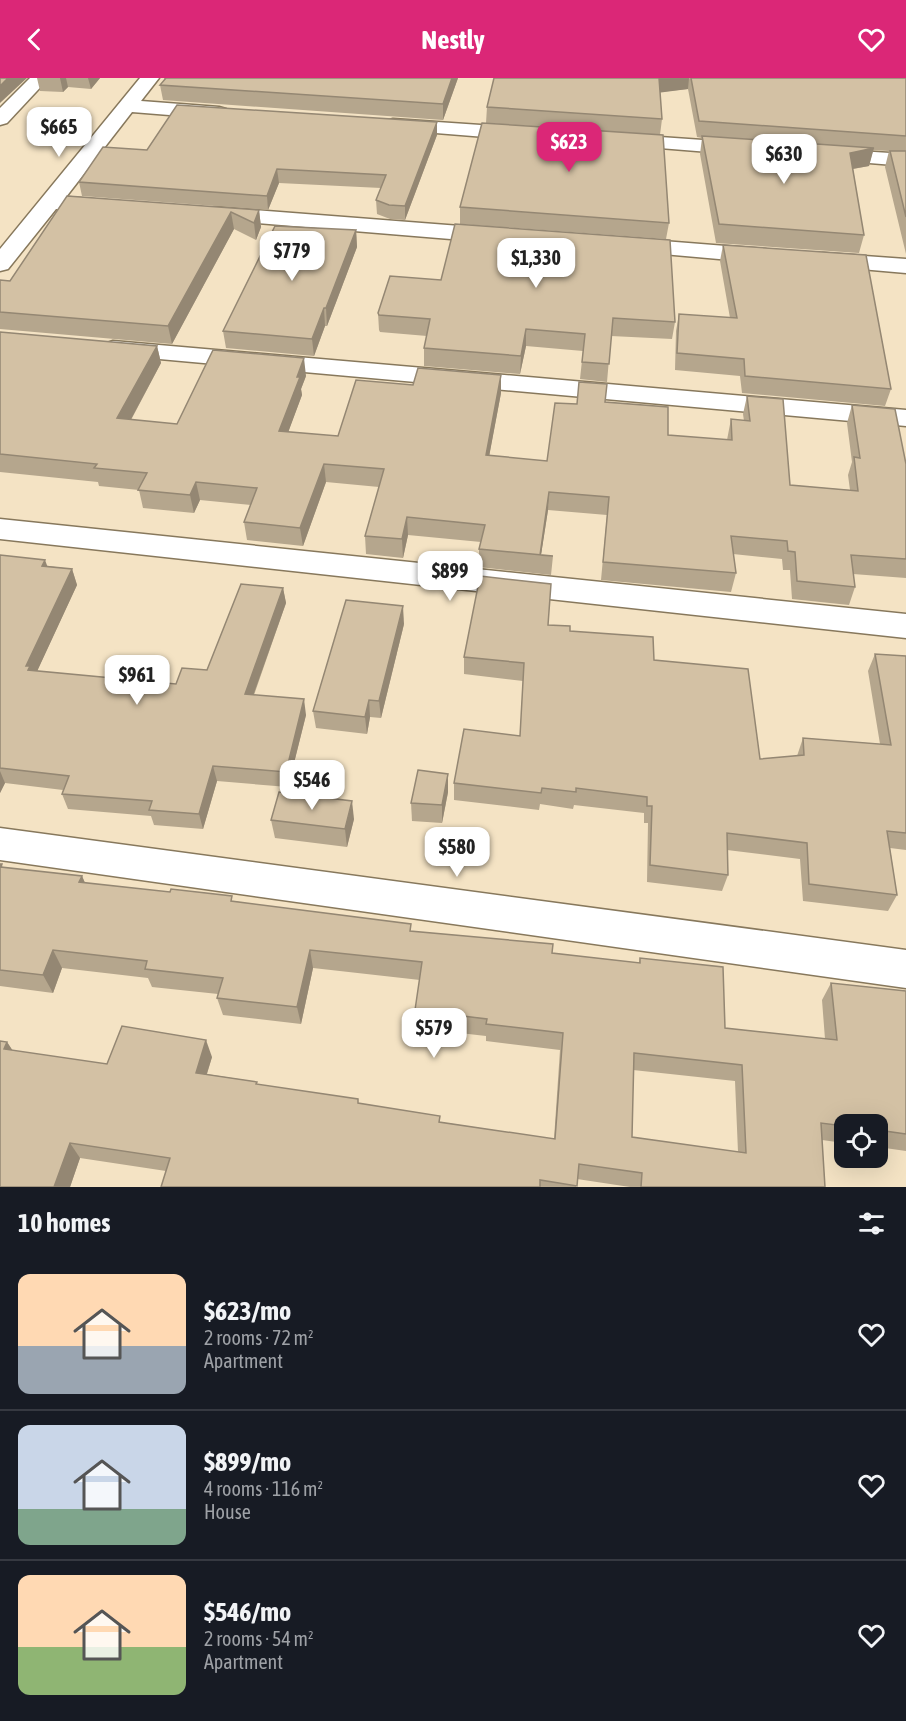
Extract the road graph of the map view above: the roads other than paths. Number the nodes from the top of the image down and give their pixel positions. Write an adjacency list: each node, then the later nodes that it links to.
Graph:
1 (39, 78): 4 (street)
2 (150, 78): 5 (street)
3 (0, 97): 4 (street)
4 (20, 99): 7 (street)
5 (126, 106): 6 (street); 14 (street)
6 (232, 114)
7 (0, 119)
8 (374, 123): 9 (street)
9 (540, 135)
10 (599, 139): 11 (street)
11 (764, 150)
12 (812, 154): 13 (street)
13 (906, 160)
14 (49, 202): 15 (street); 19 (street)
15 (132, 208)
16 (192, 212): 17 (street)
17 (525, 238)
18 (608, 244): 20 (street)
19 (0, 264)
20 (906, 266)
21 (83, 346): 22 (street)
22 (906, 418)
23 (0, 530): 24 (street)
24 (906, 626)
25 (0, 844): 26 (street)
26 (906, 969)

